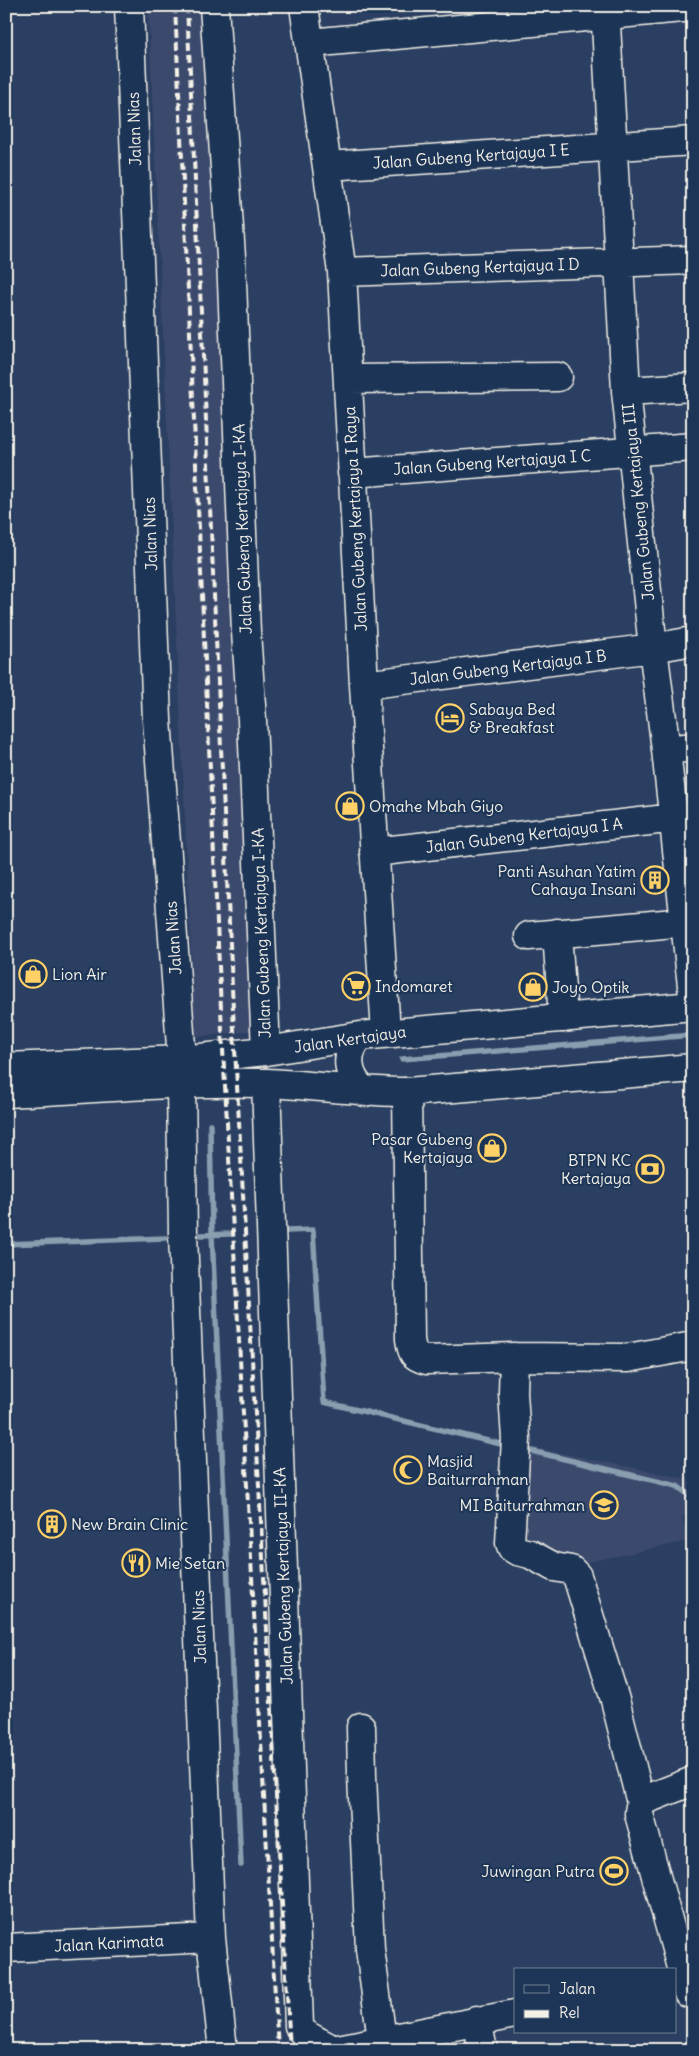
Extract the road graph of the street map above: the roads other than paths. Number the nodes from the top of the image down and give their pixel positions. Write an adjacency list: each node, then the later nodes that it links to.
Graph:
1 (129, 6): 37 (street, Jalan Nias)
2 (214, 6): 34 (street, Jalan Gubeng Kertajaya I-KA)
3 (304, 6): 6 (street, Jalan Gubeng Kertajaya I Raya)
4 (693, 6): 5 (street)
5 (606, 11): 6 (street); 8 (street, Jalan Gubeng Kertajaya III)
6 (310, 43): 9 (street, Jalan Gubeng Kertajaya I Raya)
7 (693, 141): 8 (street, Jalan Gubeng Kertajaya I E)
8 (614, 146): 9 (street, Jalan Gubeng Kertajaya I E); 11 (street, Jalan Gubeng Kertajaya III)
9 (328, 166): 12 (street, Jalan Gubeng Kertajaya I Raya)
10 (693, 260): 11 (street, Jalan Gubeng Kertajaya I D)
11 (619, 262): 12 (street, Jalan Gubeng Kertajaya I D); 16 (street, Jalan Gubeng Kertajaya III)
12 (342, 272): 14 (street, Jalan Gubeng Kertajaya I Raya)
13 (558, 377): 14 (street)
14 (348, 380): 19 (street, Jalan Gubeng Kertajaya I Raya)
15 (693, 387): 16 (street)
16 (626, 391): 18 (street, Jalan Gubeng Kertajaya III)
17 (693, 447): 18 (street, Jalan Gubeng Kertajaya I C)
18 (633, 451): 19 (street, Jalan Gubeng Kertajaya I C); 21 (street, Jalan Gubeng Kertajaya III)
19 (352, 473): 22 (street, Jalan Gubeng Kertajaya I Raya)
20 (693, 641): 21 (street, Jalan Gubeng Kertajaya I B)
21 (652, 648): 22 (street, Jalan Gubeng Kertajaya I B); 24 (street, Jalan Gubeng Kertajaya III)
22 (364, 685): 26 (street, Jalan Gubeng Kertajaya I Raya)
23 (693, 747): 24 (street)
24 (666, 750): 25 (street, Jalan Gubeng Kertajaya III)
25 (683, 817): 26 (street, Jalan Gubeng Kertajaya I A); 27 (street, Jalan Gubeng Kertajaya III)
26 (374, 852): 33 (street, Jalan Gubeng Kertajaya I Raya)
27 (686, 922): 28 (street); 30 (street, Jalan Gubeng Kertajaya III)
28 (557, 933): 29 (street); 32 (street)
29 (529, 936)
30 (693, 995)
31 (693, 1006): 32 (street, Jalan Kertajaya)
32 (563, 1018): 33 (street, Jalan Kertajaya)
33 (373, 1035): 34 (street, Jalan Kertajaya); 39 (street)
34 (266, 1051): 37 (street, Jalan Kertajaya)
35 (6, 1067): 37 (street, Jalan Kertajaya)
36 (693, 1068): 41 (street, Jalan Kertajaya)
37 (182, 1072): 38 (street, Jalan Kertajaya); 40 (street, Jalan Kertajaya); 47 (street, Jalan Nias)
38 (266, 1084): 39 (street, Jalan Kertajaya); 54 (street, Jalan Gubeng Kertajaya II-KA)
39 (365, 1092): 41 (street, Jalan Kertajaya)
40 (6, 1093)
41 (407, 1099): 43 (street)
42 (693, 1346): 43 (street)
43 (514, 1357): 46 (street)
44 (362, 1726): 52 (street)
45 (693, 1781): 46 (street)
46 (640, 1809): 49 (street)
47 (211, 1938): 48 (street, Jalan Karimata); 53 (street, Jalan Nias)
48 (6, 1948)
49 (685, 1993)
50 (514, 2014): 51 (street)
51 (477, 2020): 52 (street); 55 (street)
52 (382, 2040): 54 (street)
53 (223, 2050)
54 (333, 2050)
55 (483, 2050)

